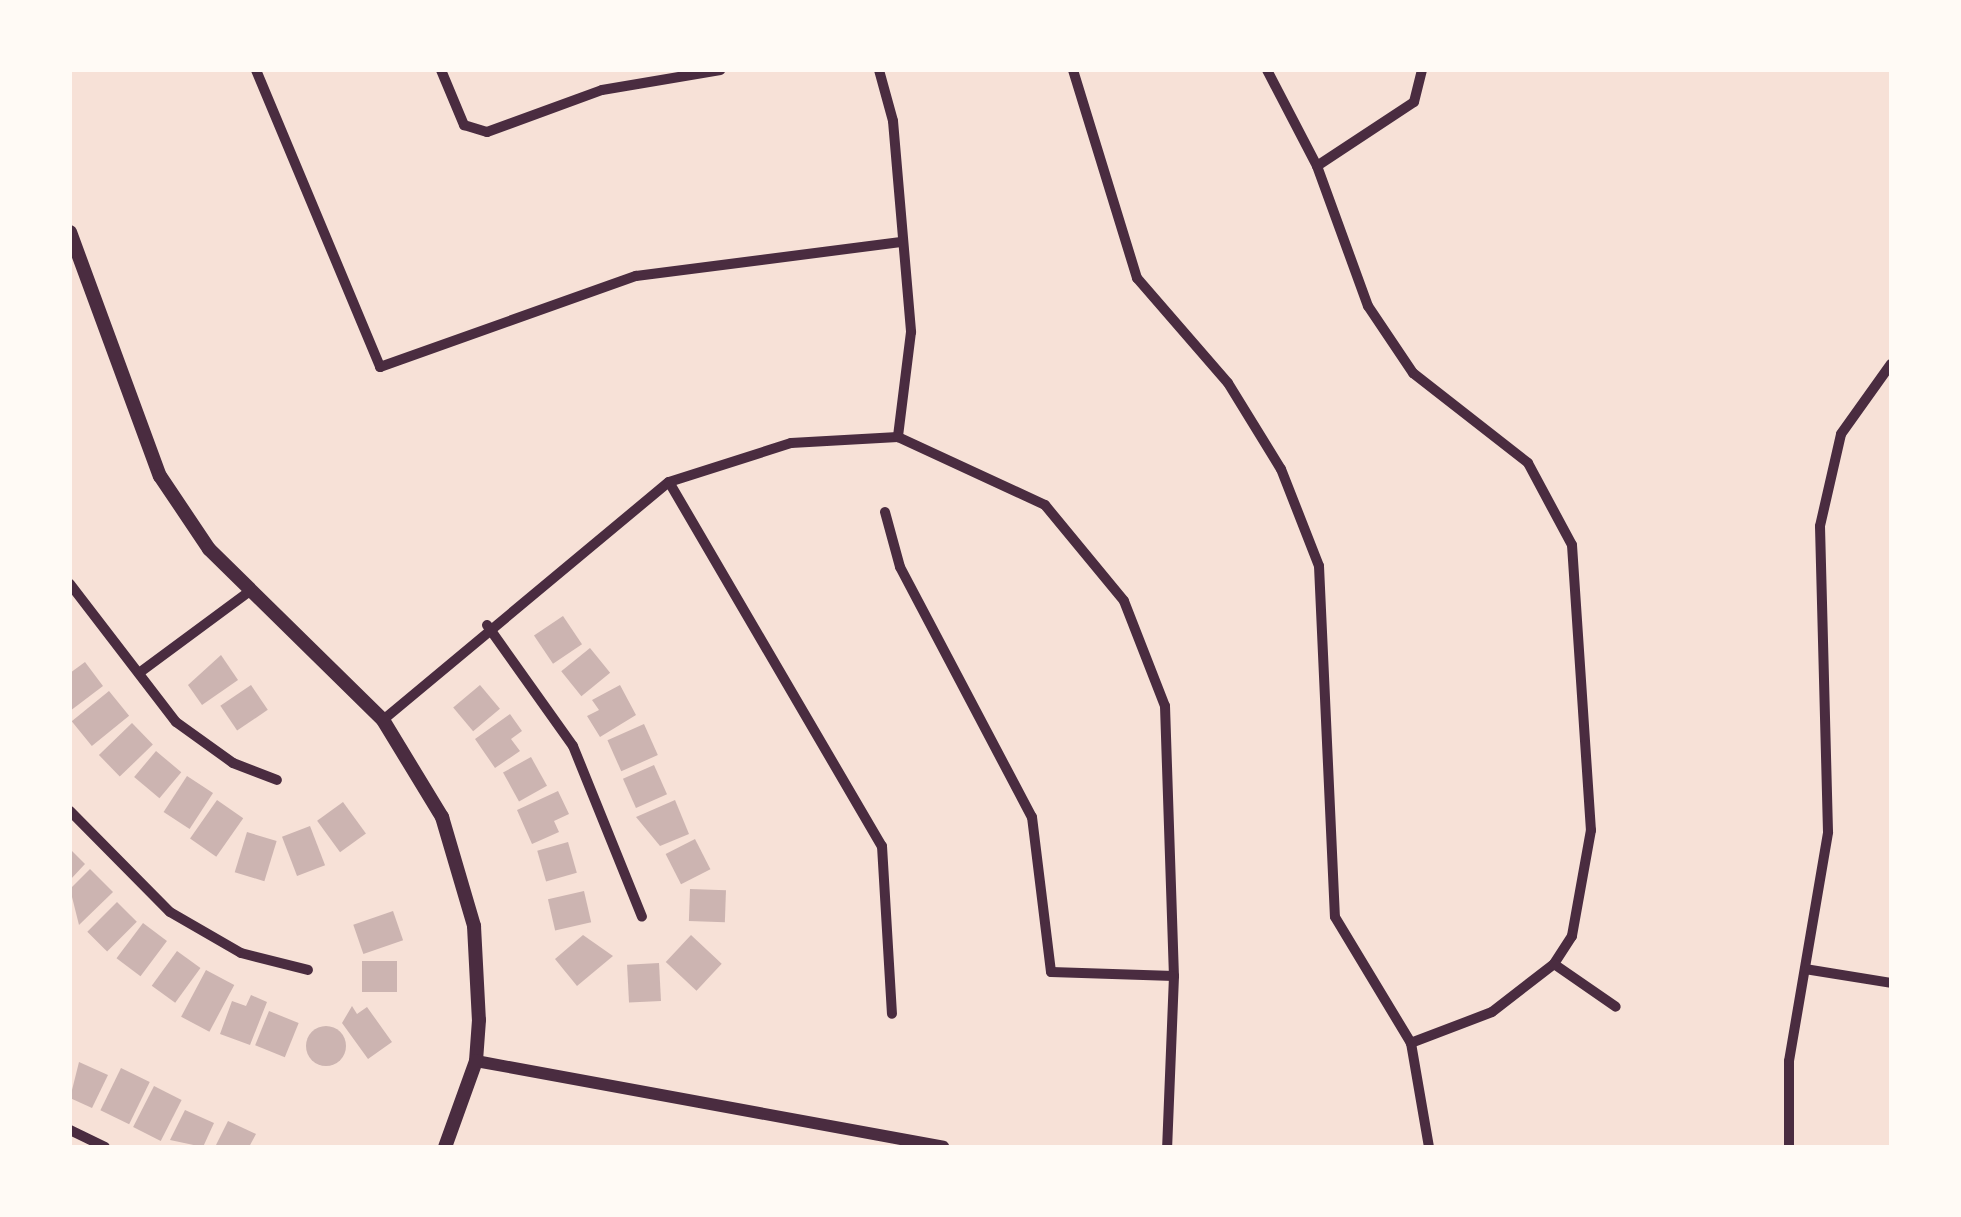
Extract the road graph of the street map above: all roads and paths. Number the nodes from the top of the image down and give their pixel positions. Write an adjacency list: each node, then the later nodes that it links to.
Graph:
1 (256, 70): 10 (street)
2 (442, 70): 3 (street)
3 (720, 70)
4 (879, 70): 10 (street)
5 (1073, 70): 30 (street)
6 (1266, 70): 8 (street)
7 (1422, 70): 8 (street)
8 (1317, 166): 23 (street)
9 (70, 232): 16 (main road)
10 (903, 242): 12 (street)
11 (1891, 364): 24 (street)
12 (898, 437): 13 (street); 26 (street)
13 (669, 482): 17 (street); 29 (street)
14 (885, 512): 26 (street)
15 (70, 584): 18 (street)
16 (250, 591): 18 (street); 19 (main road)
17 (487, 625): 19 (street); 22 (street)
18 (138, 672): 20 (street)
19 (383, 720): 31 (main road)
20 (277, 780)
21 (70, 811): 25 (street)
22 (642, 917)
23 (1554, 964): 28 (street); 30 (street)
24 (1804, 969): 27 (street); 38 (street)
25 (308, 970)
26 (1174, 976): 36 (street)
27 (1891, 983)
28 (1616, 1007)
29 (892, 1014)
30 (1412, 1044): 37 (street)
31 (476, 1061): 34 (main road); 35 (street)
32 (70, 1130): 33 (street)
33 (105, 1147)
34 (445, 1147)
35 (943, 1147)
36 (1167, 1147)
37 (1429, 1147)
38 (1789, 1147)

